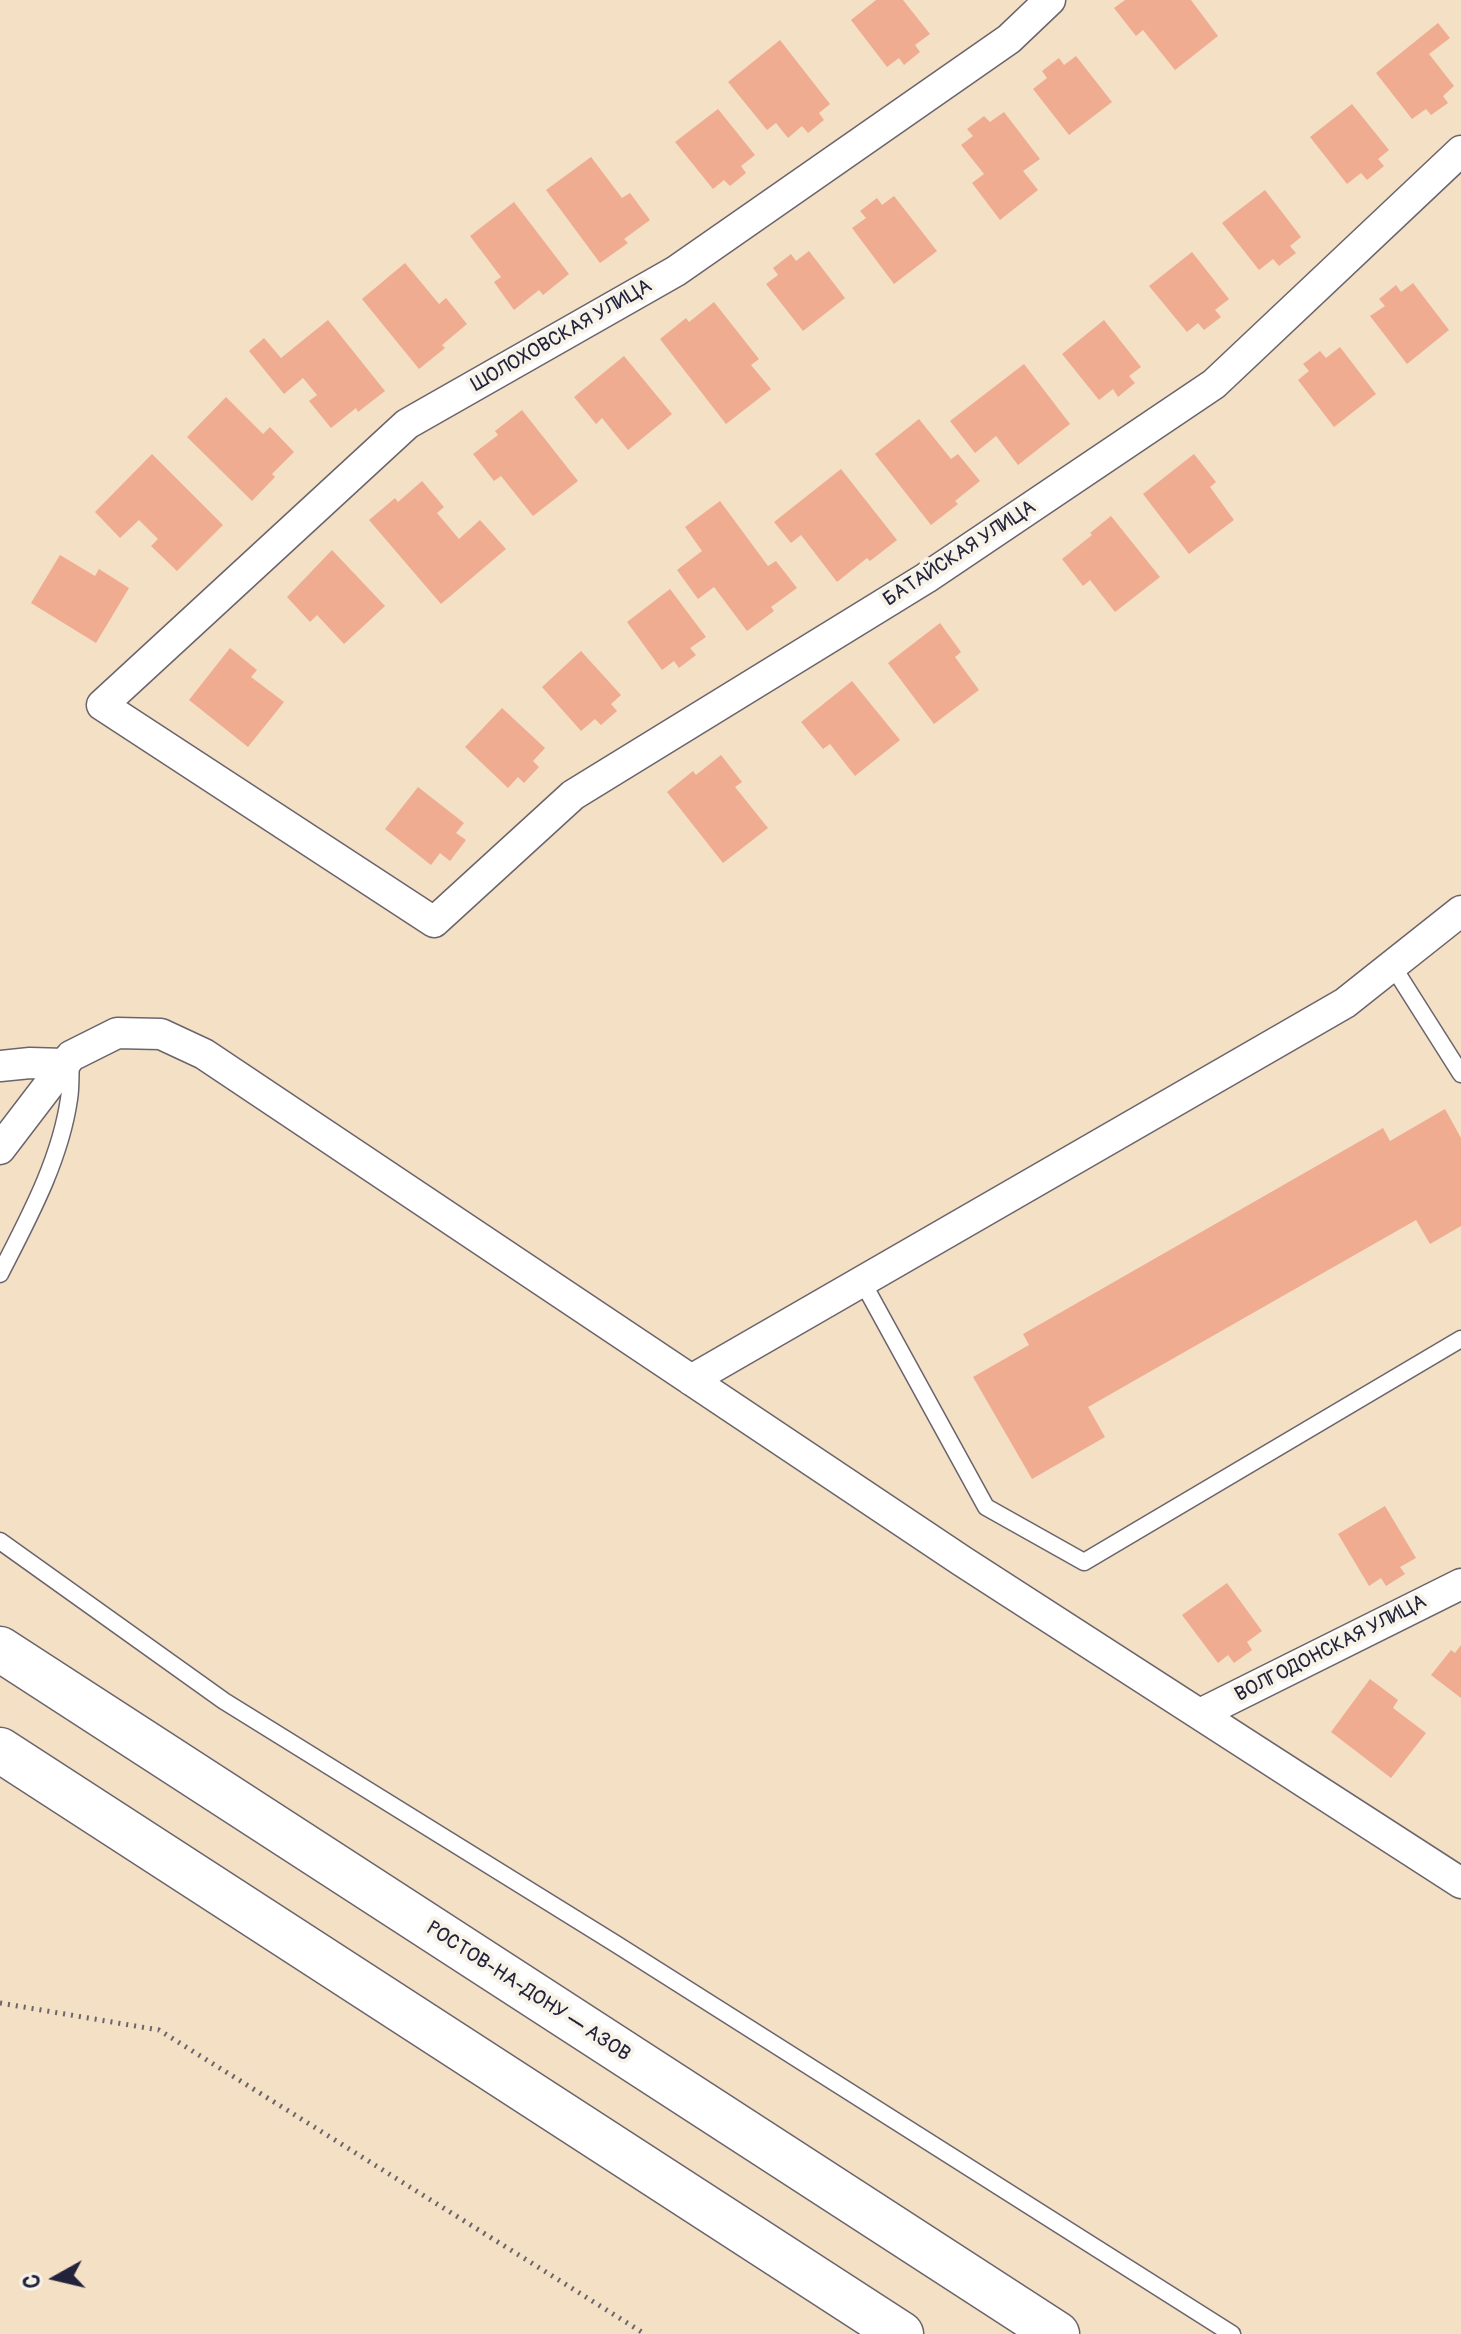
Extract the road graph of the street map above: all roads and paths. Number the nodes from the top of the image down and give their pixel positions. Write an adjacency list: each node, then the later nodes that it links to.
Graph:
1 (1050, 0): 4 (street, ШОЛОХОВСКАЯ УЛИЦА)
2 (1461, 151): 4 (street, БАТАЙСКАЯ УЛИЦА)
3 (1461, 911): 5 (street)
4 (434, 922)
5 (1392, 965): 8 (lane); 11 (street)
6 (68, 1060): 7 (street); 9 (street); 10 (lane); 13 (street)
7 (0, 1066)
8 (1461, 1074)
9 (0, 1149)
10 (0, 1274)
11 (862, 1281): 12 (lane); 13 (street)
12 (1461, 1339)
13 (691, 1380): 17 (street)
14 (0, 1541): 24 (lane)
15 (1461, 1584): 17 (street, ВОЛГОДОНСКАЯ УЛИЦА)
16 (0, 1649): 23 (main road, РОСТОВ-НА-ДОНУ — АЗОВ)
17 (1200, 1714): 19 (street)
18 (0, 1750): 22 (main road)
19 (1461, 1883)
20 (0, 2003): 21 (path)
21 (645, 2334)
22 (901, 2334)
23 (1057, 2334)
24 (1232, 2334)

